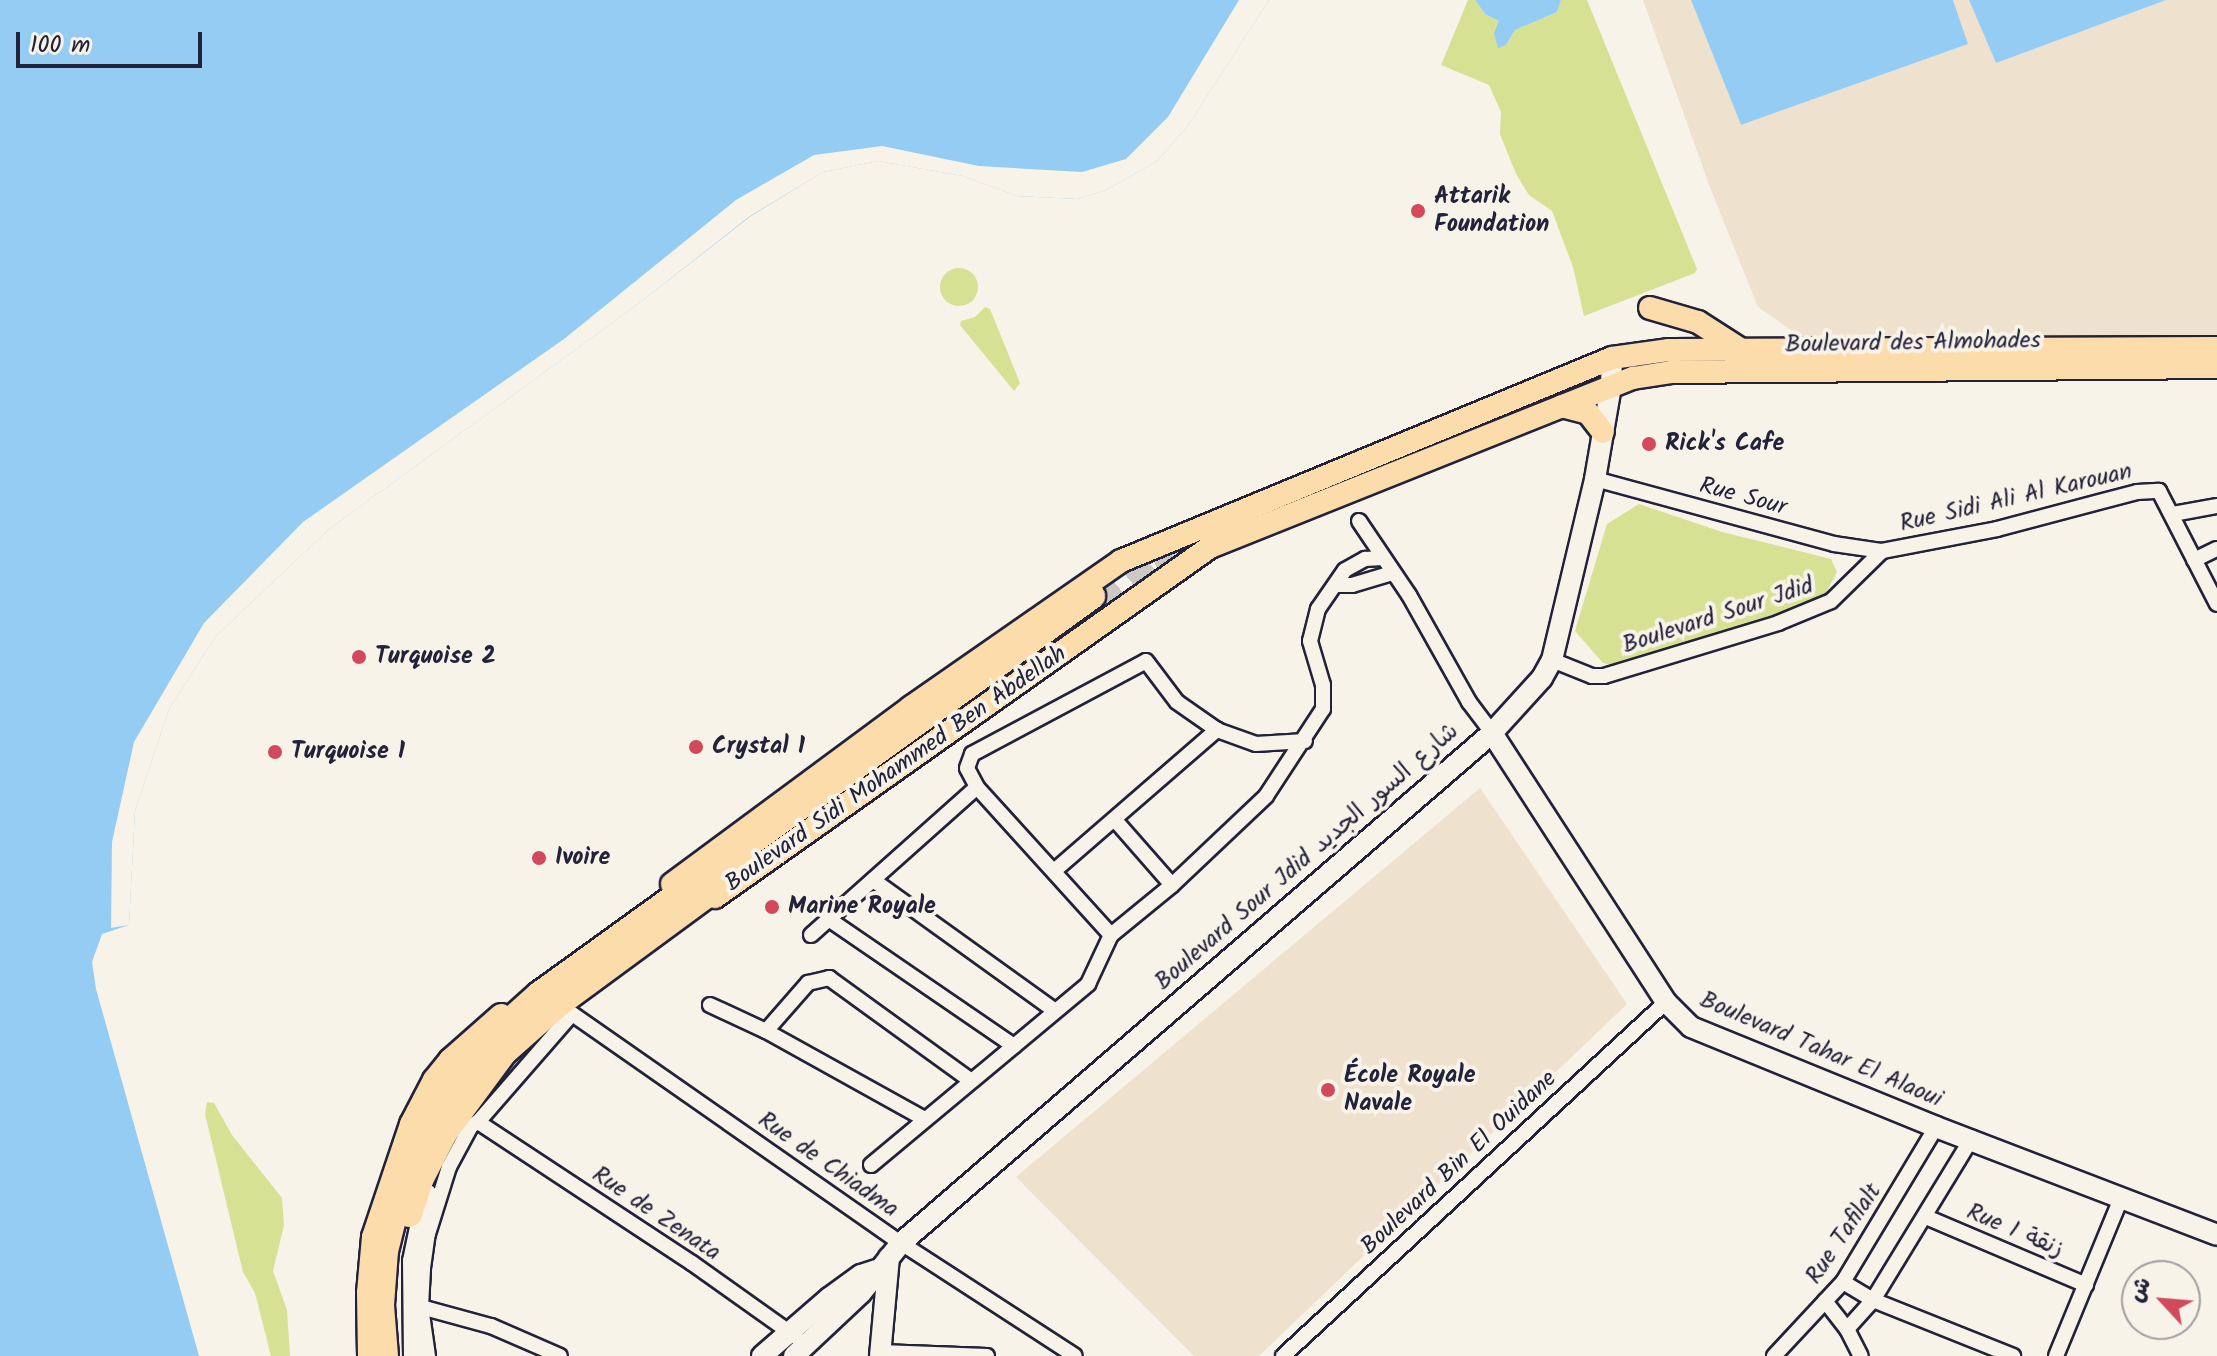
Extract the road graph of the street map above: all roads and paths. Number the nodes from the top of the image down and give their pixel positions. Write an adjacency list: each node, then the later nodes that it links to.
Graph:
1 (1650, 308): 3 (main road)
2 (2217, 348): 4 (main road, Boulevard des Almohades)
3 (1740, 349): 4 (main road, Boulevard des Almohades); 5 (main road, Boulevard des Almohades)
4 (2054, 357): 6 (main road, Boulevard des Almohades); 7 (main road, Boulevard des Almohades)
5 (1612, 358): 7 (street, Boulevard Sour Jdid شارع السور الجديد); 18 (main road, Boulevard Sidi Mohammed Ben Abdellah)
6 (2217, 367)
7 (1611, 386): 8 (main road, Boulevard Sidi Mohammed Ben Abdellah); 9 (street, Boulevard Sour Jdid شارع السور الجديد)
8 (1562, 406): 9 (main road); 21 (main road, Boulevard Sidi Mohammed Ben Abdellah)
9 (1603, 432): 10 (street, Boulevard Sour Jdid شارع السور الجديد)
10 (1595, 479): 15 (street, Rue Sour); 24 (street, Boulevard Sour Jdid شارع السور الجديد)
11 (2217, 506): 12 (street)
12 (2173, 514): 15 (street, Rue Sidi Ali Al Karouan); 17 (street)
13 (1359, 521): 16 (street)
14 (2217, 549): 17 (street)
15 (1882, 551): 24 (street, Boulevard Sour Jdid)
16 (1383, 558): 19 (street); 20 (street)
17 (2194, 560): 23 (street)
18 (1115, 564): 21 (main road); 49 (main road, Boulevard Sidi Mohammed Ben Abdellah)
19 (1392, 573): 20 (street); 26 (street)
20 (1338, 585): 27 (street)
21 (1139, 595): 33 (main road, Boulevard Sidi Mohammed Ben Abdellah)
22 (1097, 602): 33 (highway)
23 (2217, 604)
24 (1552, 660): 26 (street, Boulevard Sour Jdid شارع السور الجديد)
25 (1217, 730): 27 (street); 28 (street); 29 (street)
26 (1492, 733): 37 (street, Boulevard Tahar El Alaoui); 53 (street, Boulevard Sour Jdid شارع السور الجديد)
27 (1305, 741): 32 (street)
28 (977, 787): 30 (street); 31 (street)
29 (1115, 820): 30 (street); 32 (street)
30 (1054, 871): 36 (street)
31 (873, 880): 34 (street); 40 (street)
32 (1172, 885): 36 (street)
33 (684, 903): 39 (highway, Boulevard Sidi Mohammed Ben Abdellah); 49 (highway, Boulevard Sidi Mohammed Ben Abdellah)
34 (830, 920): 35 (street); 42 (street)
35 (811, 935)
36 (1111, 935): 40 (street)
37 (1666, 1002): 46 (street, Boulevard Tahar El Alaoui); 72 (street, Boulevard Bin El Ouidane)
38 (710, 1005): 41 (street)
39 (565, 1009): 44 (highway, Boulevard Sidi Mohammed Ben Abdellah); 53 (street, Rue de Chiadma)
40 (1055, 1011): 42 (street)
41 (766, 1031): 43 (street); 45 (street)
42 (1014, 1046): 43 (street)
43 (970, 1080): 45 (street)
44 (468, 1117): 58 (street); 60 (street, Rue de Zenata); 65 (highway, Boulevard Sidi Mohammed Ben Abdellah); 66 (street)
45 (923, 1118): 48 (street)
46 (1936, 1127): 47 (street, Boulevard Tahar El Alaoui); 54 (street, Rue Tafilalt)
47 (1972, 1138): 50 (street, Boulevard Tahar El Alaoui); 51 (street)
48 (871, 1165)
49 (394, 1185): 63 (main road); 64 (highway, Boulevard Sidi Mohammed Ben Abdellah)
50 (2122, 1196): 52 (street, Boulevard Tahar El Alaoui); 55 (street)
51 (1926, 1217): 55 (street, Rue 1 زنقة); 56 (street)
52 (2217, 1235)
53 (889, 1256): 60 (street, Boulevard Sour Jdid شارع السور الجديد); 61 (street, Boulevard Sour Jdid شارع السور الجديد); 62 (street); 71 (street, Rue de Chiadma)
54 (1843, 1282): 56 (street); 57 (street, Rue Tafilalt)
55 (2086, 1285): 76 (street)
56 (1873, 1300): 59 (street); 75 (street)
57 (1825, 1301): 59 (street); 73 (street, Rue Tafilalt)
58 (421, 1307): 67 (street); 68 (street)
59 (1847, 1329): 74 (street)
60 (789, 1331): 61 (street, Rue de Zenata); 69 (street, Boulevard Sour Jdid شارع السور الجديد)
61 (799, 1351)
62 (880, 1354): 70 (street)
63 (369, 1356)
64 (385, 1356)
65 (403, 1356)
66 (414, 1356)
67 (428, 1356)
68 (560, 1356)
69 (762, 1356)
70 (987, 1356)
71 (1075, 1356)
72 (1283, 1356)
73 (1774, 1356)
74 (1861, 1356)
75 (2013, 1356)
76 (2056, 1356)

